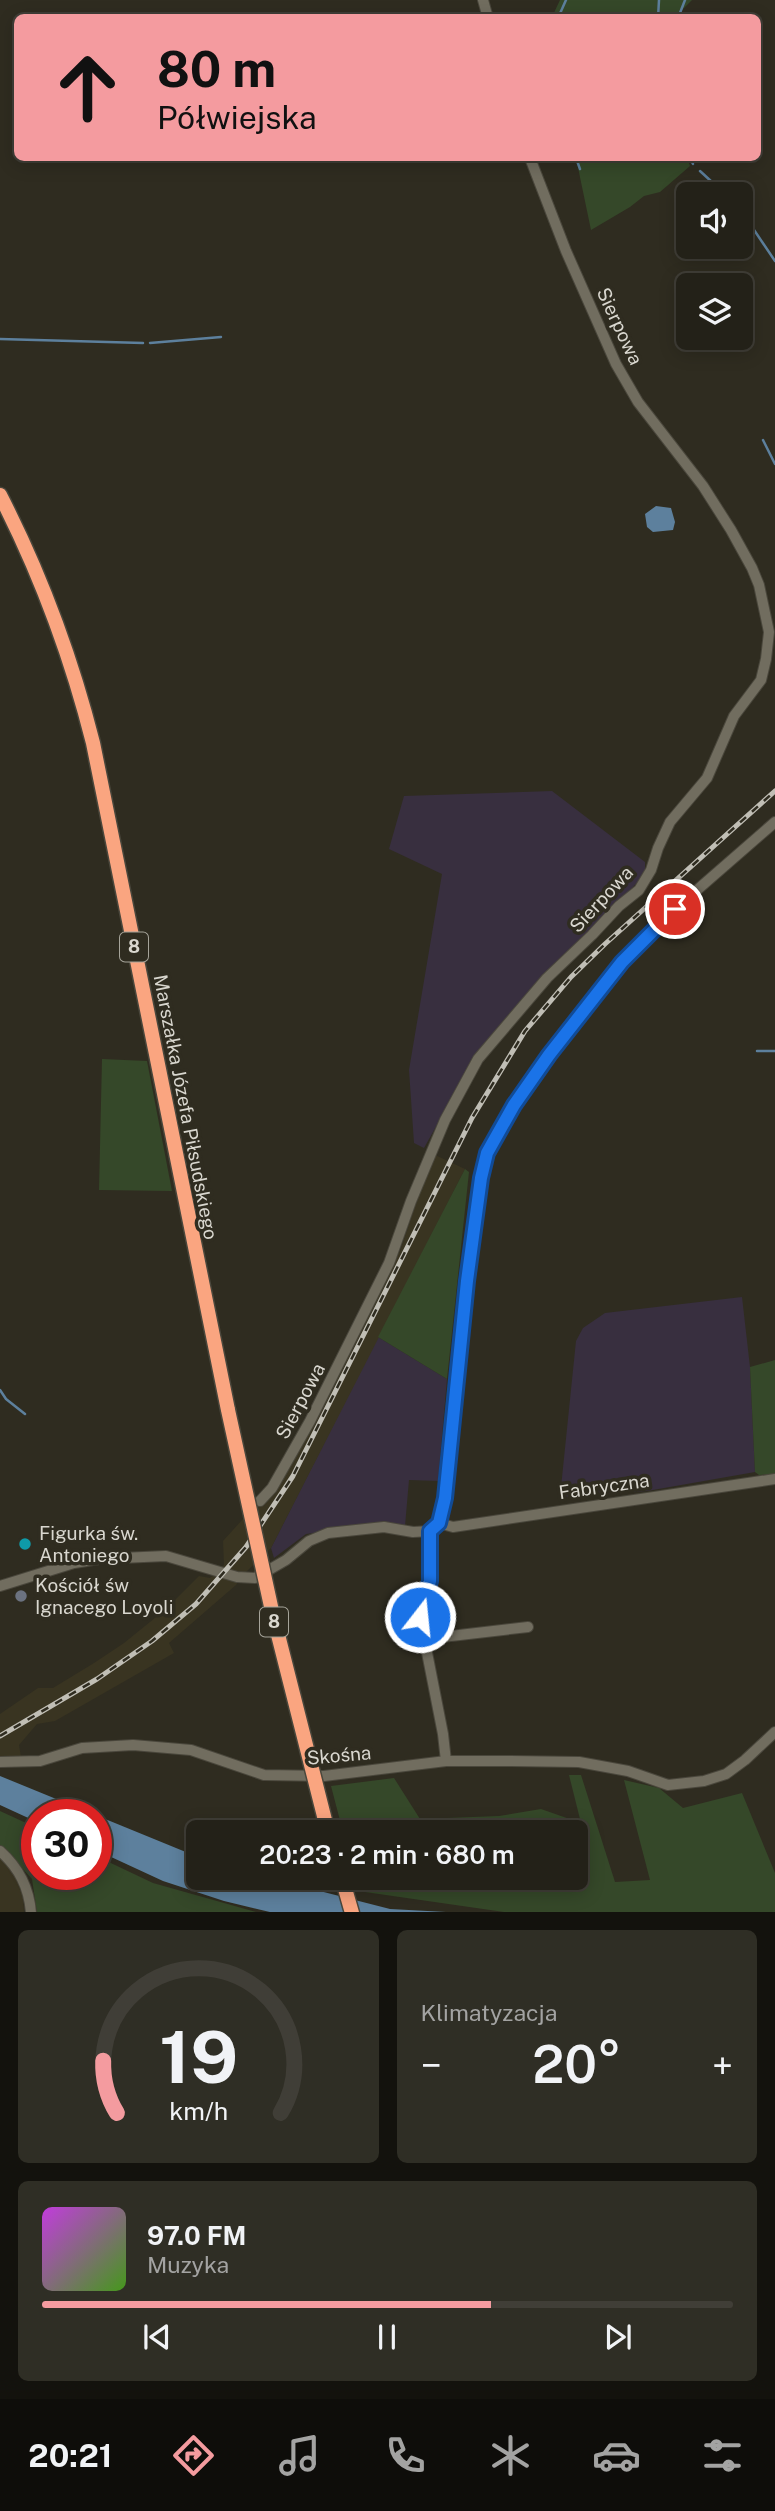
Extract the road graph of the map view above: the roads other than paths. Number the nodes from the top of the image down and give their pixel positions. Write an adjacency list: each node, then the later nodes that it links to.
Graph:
1 (531, 161): 5 (street, Sierpowa)
2 (0, 495): 14 (highway, Marszałka Józefa Piłsudskiego / 8, bridge)
3 (775, 822): 6 (street)
4 (775, 1479): 6 (street, Fabryczna)
5 (260, 1501)
6 (439, 1523): 7 (street)
7 (430, 1531): 8 (street); 10 (street)
8 (0, 1586)
9 (528, 1627): 10 (street)
10 (425, 1639): 12 (street)
11 (775, 1732): 12 (street, Skośna)
12 (446, 1761): 13 (street, Skośna)
13 (0, 1762)
14 (325, 1820)
15 (0, 1851): 17 (street)
16 (345, 1890): 18 (highway)
17 (31, 1912)
18 (352, 1912)

